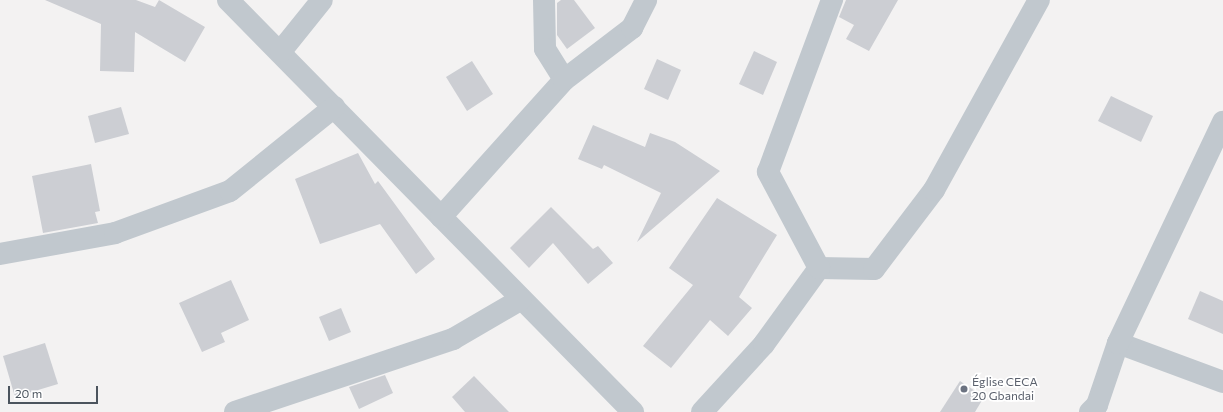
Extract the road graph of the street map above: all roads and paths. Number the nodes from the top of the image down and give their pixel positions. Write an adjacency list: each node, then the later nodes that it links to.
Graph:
1 (228, 0): 7 (street)
2 (322, 0): 7 (street)
3 (544, 0): 8 (street)
4 (646, 0): 8 (street)
5 (832, 0): 13 (street)
6 (1039, 0): 13 (street)
7 (280, 51): 9 (street)
8 (564, 80): 11 (street)
9 (334, 107): 11 (street); 12 (street)
10 (1223, 122): 15 (street)
11 (441, 217): 14 (street)
12 (0, 254)
13 (819, 268): 19 (street)
14 (520, 300): 17 (street); 18 (street)
15 (1118, 343): 16 (street); 20 (street)
16 (1223, 382)
17 (234, 412)
18 (633, 412)
19 (702, 412)
20 (1090, 412)

